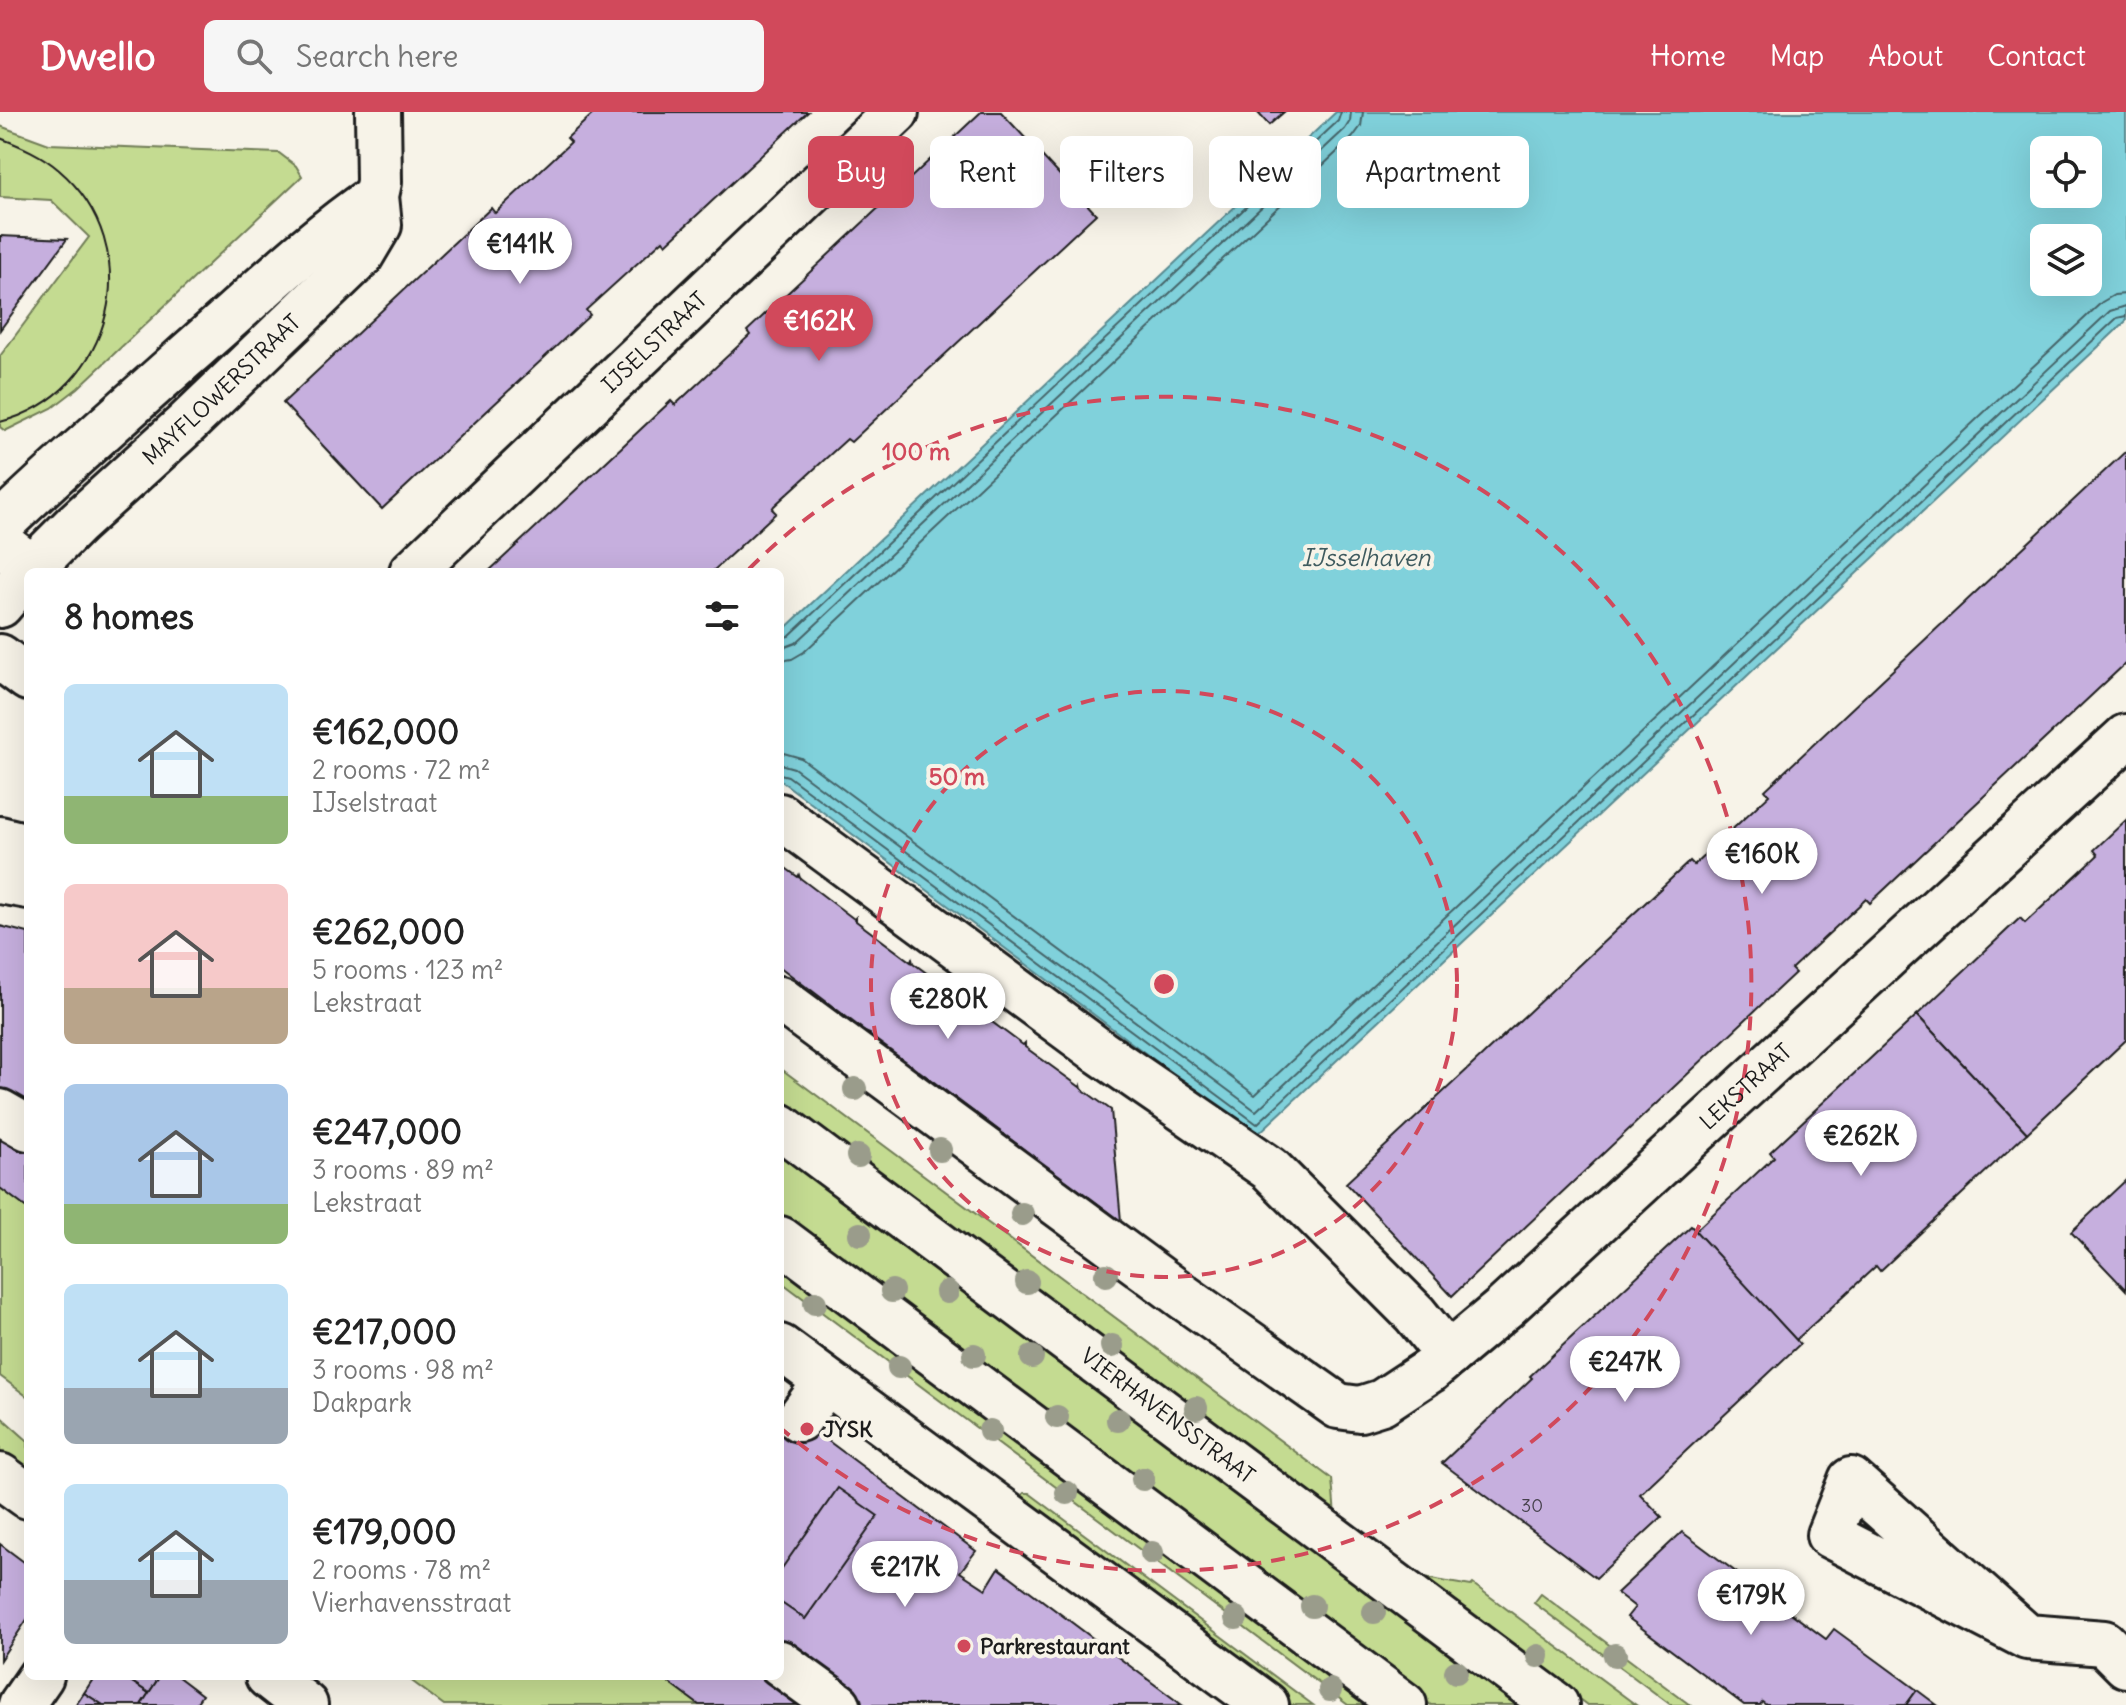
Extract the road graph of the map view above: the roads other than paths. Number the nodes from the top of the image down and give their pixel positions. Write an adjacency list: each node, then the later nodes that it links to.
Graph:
1 (378, 112): 3 (street, MAYFLOWERSTRAAT)
2 (896, 112): 6 (street, IJSELSTRAAT)
3 (376, 196): 4 (street, MAYFLOWERSTRAAT); 5 (street, MAYFLOWERSTRAAT)
4 (0, 525)
5 (25, 565): 7 (street, MAYFLOWERSTRAAT)
6 (416, 568)
7 (0, 605)
8 (0, 657): 9 (street)
9 (24, 675)
10 (2126, 737): 22 (street, LEKSTRAAT)
11 (784, 819): 22 (street)
12 (0, 839): 13 (street)
13 (24, 845)
14 (0, 881): 15 (street)
15 (24, 885)
16 (784, 1002): 22 (street, LEKSTRAAT)
17 (0, 1112): 18 (street)
18 (24, 1126)
19 (784, 1129): 37 (street, VIERHAVENSSTRAAT)
20 (784, 1242): 36 (street)
21 (784, 1350): 23 (street)
22 (1448, 1355)
23 (826, 1382): 24 (street); 35 (street)
24 (799, 1419)
25 (0, 1476): 26 (street)
26 (24, 1493)
27 (2027, 1637): 28 (street)
28 (2126, 1665)
29 (784, 1666): 34 (street)
30 (38, 1680): 32 (street)
31 (273, 1680): 33 (street)
32 (21, 1705)
33 (305, 1705)
34 (838, 1705)
35 (1266, 1705)
36 (1404, 1705)
37 (1556, 1705)

